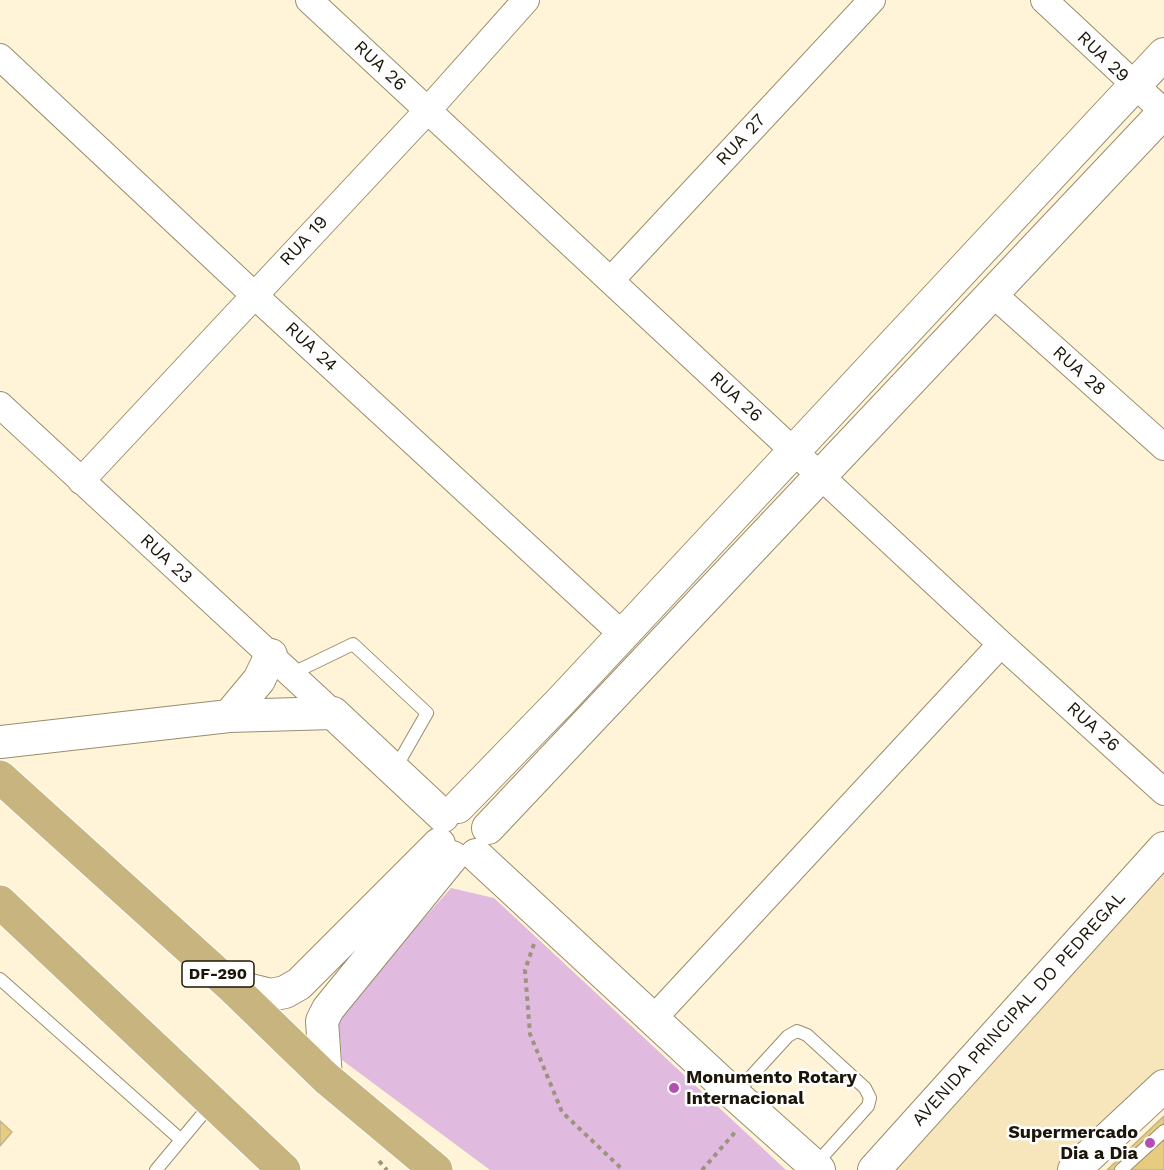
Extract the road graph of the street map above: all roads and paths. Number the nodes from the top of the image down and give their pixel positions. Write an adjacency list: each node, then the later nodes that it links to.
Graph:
1 (309, 0): 8 (street, RUA 26)
2 (526, 0): 8 (street, RUA 19)
3 (872, 0): 10 (street, RUA 27)
4 (1044, 0): 7 (street, RUA 29)
5 (1164, 54): 7 (street)
6 (0, 57): 12 (street, RUA 24)
7 (1135, 86): 9 (street, RUA 29); 15 (street)
8 (428, 110): 10 (street, RUA 26); 12 (street, RUA 19)
9 (1164, 112): 11 (street)
10 (611, 280): 15 (street, RUA 26)
11 (993, 294): 14 (street, RUA 28); 16 (street)
12 (254, 295): 17 (street, RUA 19); 18 (street, RUA 24)
13 (0, 405): 17 (street, RUA 23)
14 (1164, 447)
15 (795, 451): 16 (street, RUA 26); 18 (street)
16 (820, 476): 19 (street, RUA 26); 27 (street)
17 (81, 481): 20 (street, RUA 23)
18 (623, 634): 27 (street)
19 (1001, 644): 26 (street, RUA 26); 33 (street)
20 (281, 665): 21 (street, RUA 23); 22 (street); 24 (lane)
21 (333, 713): 22 (street); 24 (street)
22 (229, 716): 23 (street)
23 (0, 742)
24 (394, 770): 27 (street)
25 (0, 777): 32 (highway, DF-290)
26 (1164, 792)
27 (459, 834): 30 (street); 32 (street); 34 (street)
28 (1164, 848): 46 (street, AVENIDA PRINCIPAL DO PEDREGAL)
29 (0, 902): 36 (highway)
30 (543, 916): 33 (street); 44 (path)
31 (0, 979): 39 (lane)
32 (230, 985): 34 (highway, DF-290)
33 (653, 1019): 37 (street)
34 (326, 1078): 43 (highway, DF-290)
35 (1164, 1086): 47 (street)
36 (212, 1102): 39 (lane); 42 (highway)
37 (744, 1104): 40 (street); 40 (lane); 45 (path)
38 (1164, 1131): 48 (lane)
39 (180, 1140): 41 (lane)
40 (816, 1168)
41 (156, 1170)
42 (284, 1170)
43 (436, 1170)
44 (623, 1170)
45 (702, 1170)
46 (874, 1170)
47 (1074, 1170)
48 (1121, 1170)

